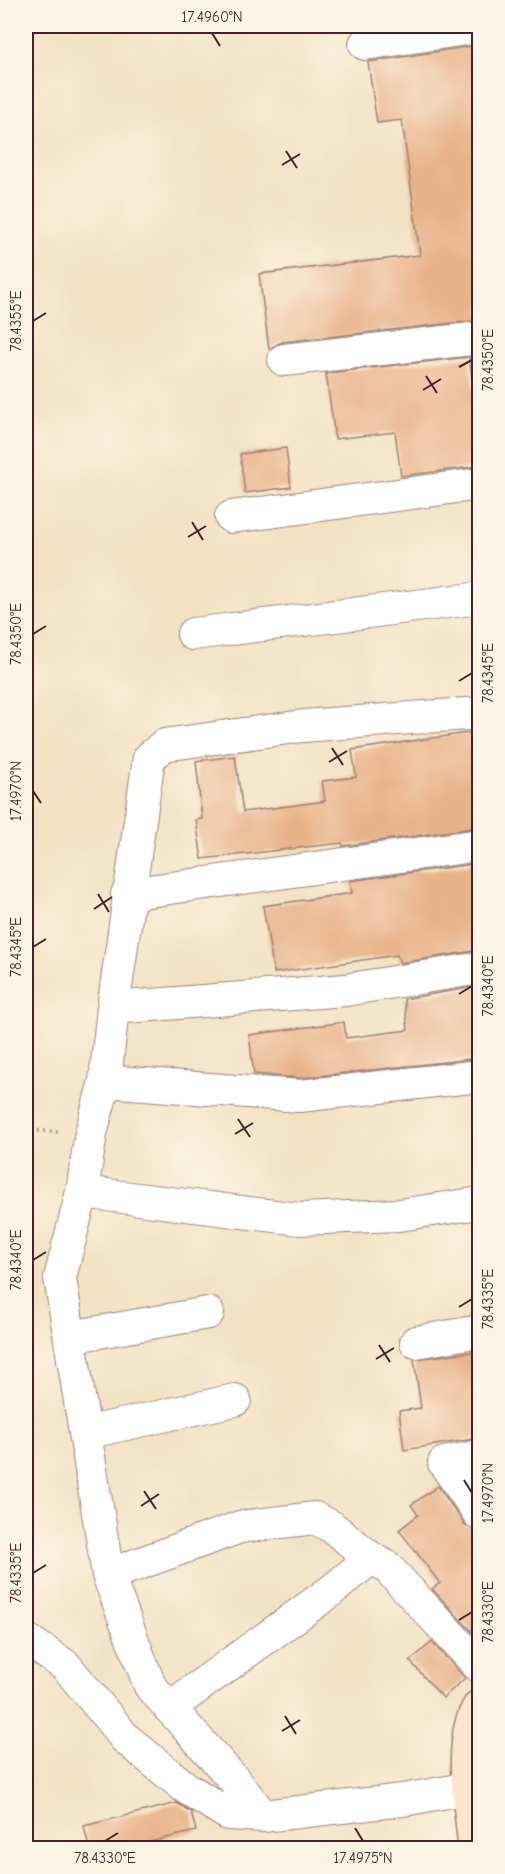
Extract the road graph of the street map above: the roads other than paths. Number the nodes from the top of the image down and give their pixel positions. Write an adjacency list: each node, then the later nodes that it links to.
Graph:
1 (480, 27): 2 (street)
2 (365, 44)
3 (480, 338): 4 (street)
4 (284, 360)
5 (480, 484): 6 (street)
6 (231, 517)
7 (480, 598): 8 (street)
8 (194, 634)
9 (480, 713): 11 (street)
10 (480, 845): 11 (street)
11 (127, 894): 13 (street)
12 (480, 968): 13 (street)
13 (113, 1008): 15 (street)
14 (480, 1076): 15 (street)
15 (105, 1081): 16 (street)
16 (82, 1192): 17 (street); 20 (street)
17 (480, 1203)
18 (208, 1313): 20 (street)
19 (480, 1330): 21 (street)
20 (70, 1337): 23 (street)
21 (416, 1341)
22 (235, 1400): 23 (street)
23 (85, 1433): 27 (street)
24 (480, 1456): 25 (street)
25 (480, 1515)
26 (371, 1558): 27 (street); 29 (street); 31 (street)
27 (108, 1575): 31 (street)
28 (26, 1639): 33 (street)
29 (480, 1667)
30 (480, 1706): 32 (street)
31 (169, 1708): 33 (street)
32 (475, 1787): 33 (street); 34 (street)
33 (263, 1816)
34 (475, 1848)

